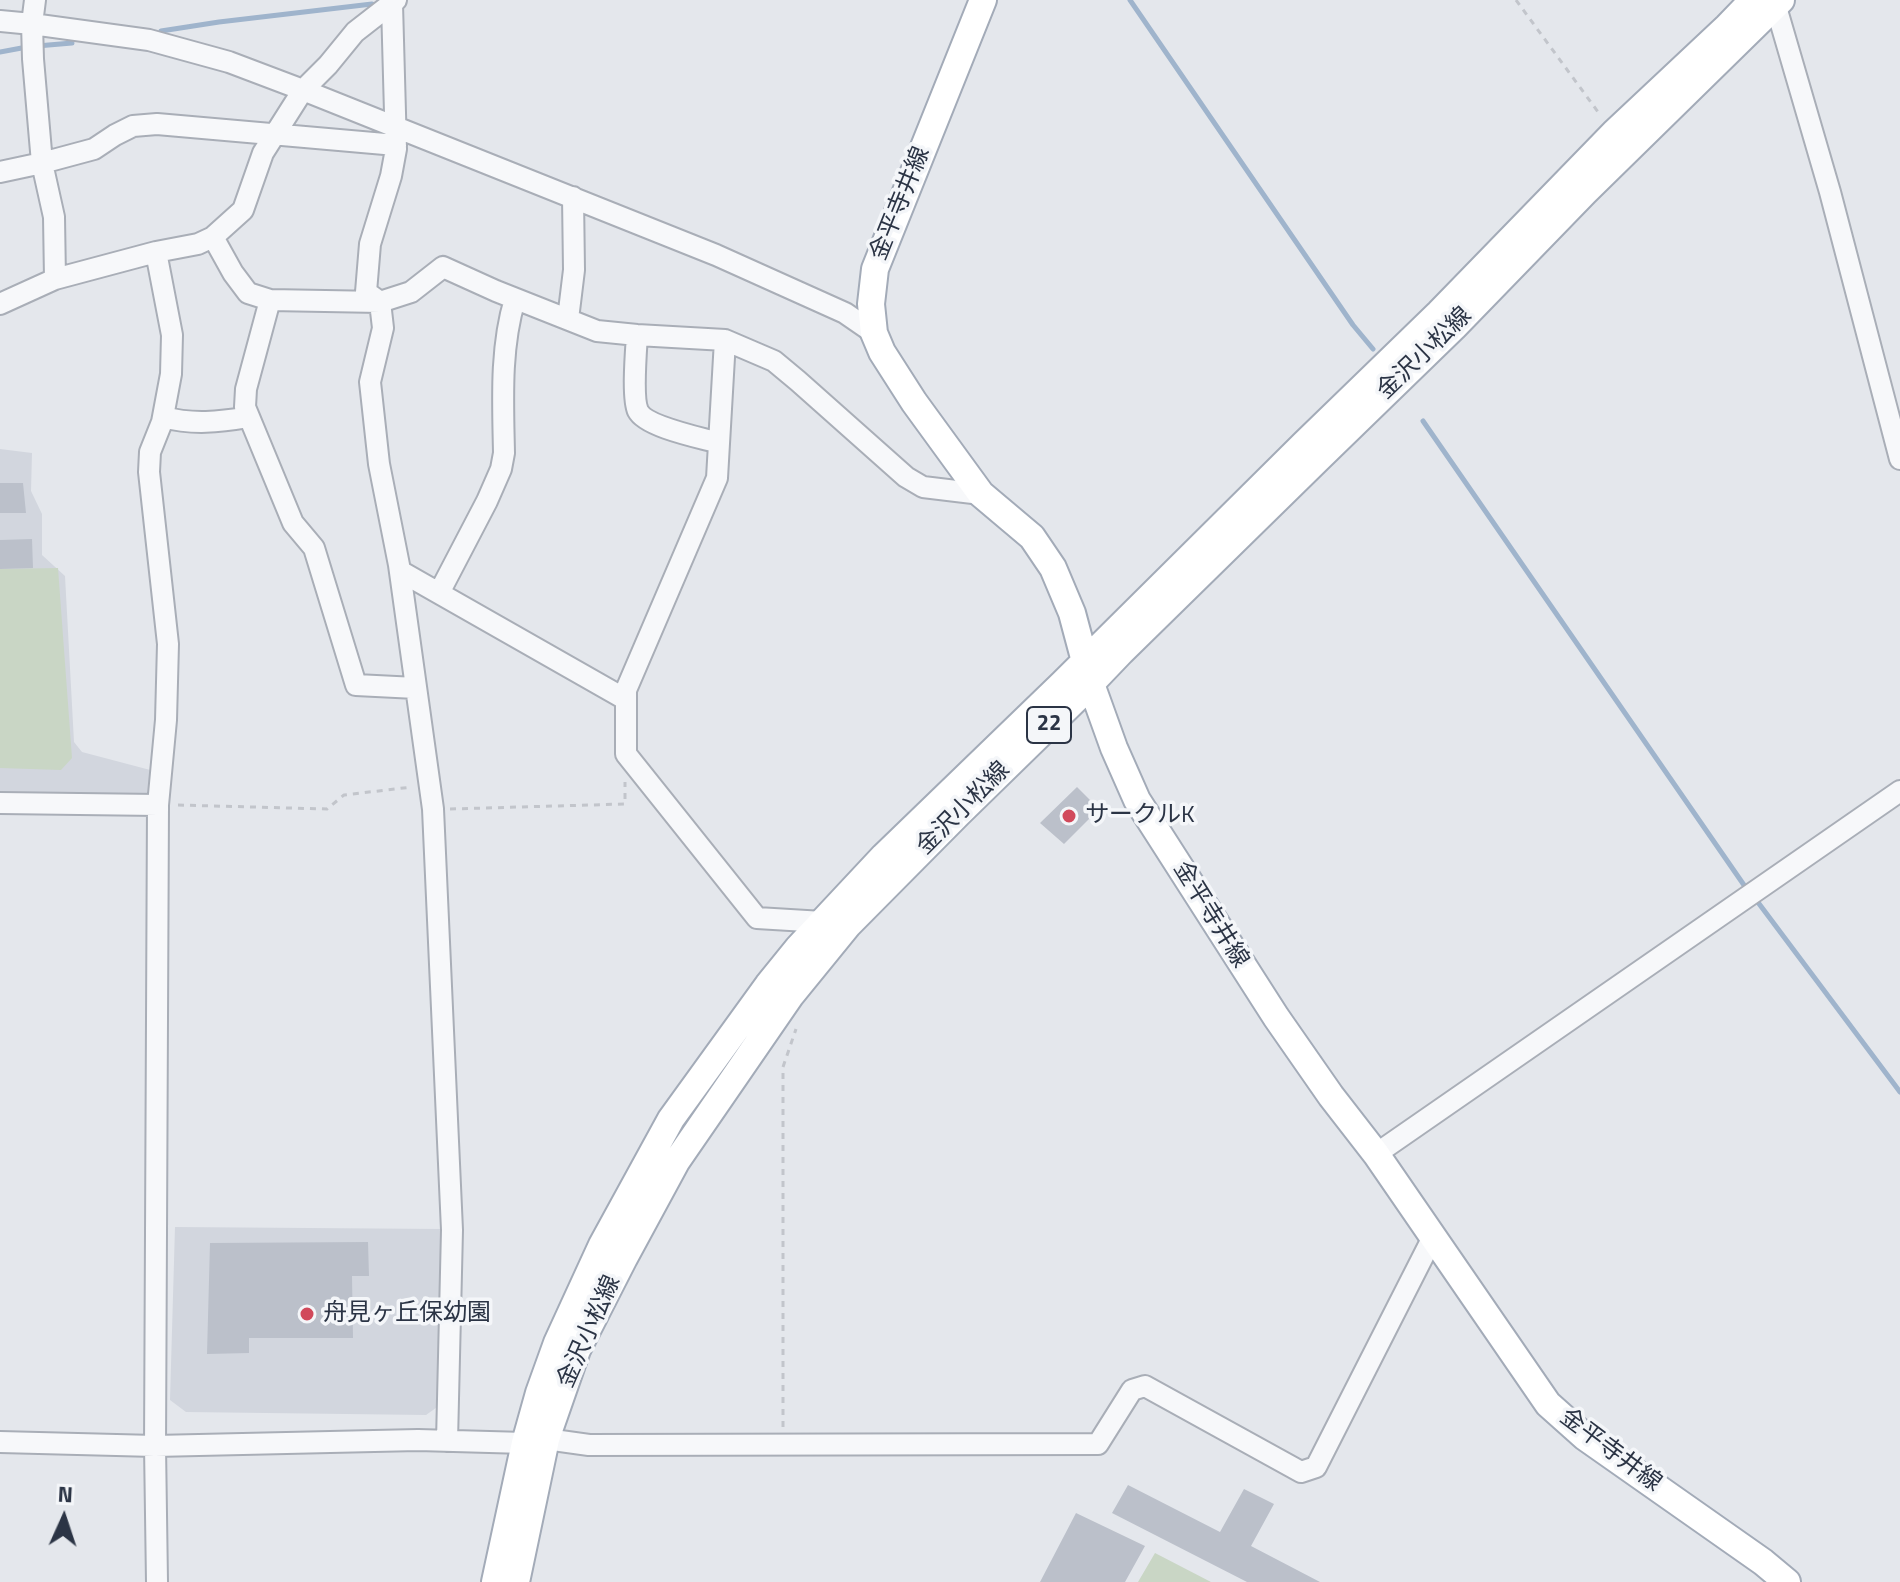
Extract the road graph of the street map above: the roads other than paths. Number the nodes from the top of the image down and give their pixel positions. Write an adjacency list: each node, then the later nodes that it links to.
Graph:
1 (35, 0): 6 (street)
2 (983, 0): 21 (main road, 金平寺井線)
3 (1771, 1): 27 (street); 31 (main road, 金沢小松線 / 22); 31 (main road, 金沢小松線 / 22)
4 (394, 2): 7 (street); 9 (street)
5 (0, 21): 6 (street)
6 (33, 40): 7 (street); 10 (street)
7 (303, 90): 8 (street); 9 (street)
8 (275, 135): 9 (street); 10 (street); 13 (street)
9 (395, 136): 12 (street); 18 (street)
10 (42, 163): 11 (street); 15 (street)
11 (0, 172)
12 (573, 197): 20 (street); 21 (street)
13 (213, 237): 14 (street); 17 (street)
14 (156, 252): 15 (street); 24 (street)
15 (55, 279): 19 (street)
16 (515, 299): 18 (street); 20 (street); 30 (street)
17 (270, 300): 18 (street); 25 (street)
18 (380, 302): 29 (street)
19 (0, 304)
20 (568, 319): 22 (street)
21 (874, 333): 28 (main road, 金平寺井線)
22 (637, 335): 23 (street); 26 (street)
23 (725, 340): 26 (street); 28 (street)
24 (163, 417): 25 (street); 36 (street)
25 (249, 417): 32 (street)
26 (719, 443): 33 (street)
27 (1900, 459)
28 (981, 494): 31 (main road, 金平寺井線)
29 (400, 571): 30 (street); 32 (street)
30 (439, 593): 33 (street)
31 (1088, 673): 37 (main road, 金沢小松線 / 22); 38 (main road, 金平寺井線); 41 (main road, 金沢小松線 / 22)
32 (416, 688): 40 (street)
33 (625, 699): 37 (street)
34 (1900, 791): 38 (street)
35 (0, 803): 36 (street)
36 (158, 805): 43 (street)
37 (823, 922): 41 (main road, 金沢小松線 / 22)
38 (1376, 1154): 39 (main road, 金平寺井線)
39 (1433, 1237): 41 (street); 47 (main road, 金平寺井線)
40 (447, 1441): 41 (street); 43 (street)
41 (536, 1441): 45 (main road, 金沢小松線 / 22); 46 (main road, 金沢小松線 / 22)
42 (0, 1442): 43 (street)
43 (155, 1446): 44 (street)
44 (157, 1582)
45 (495, 1582)
46 (516, 1582)
47 (1787, 1582)

